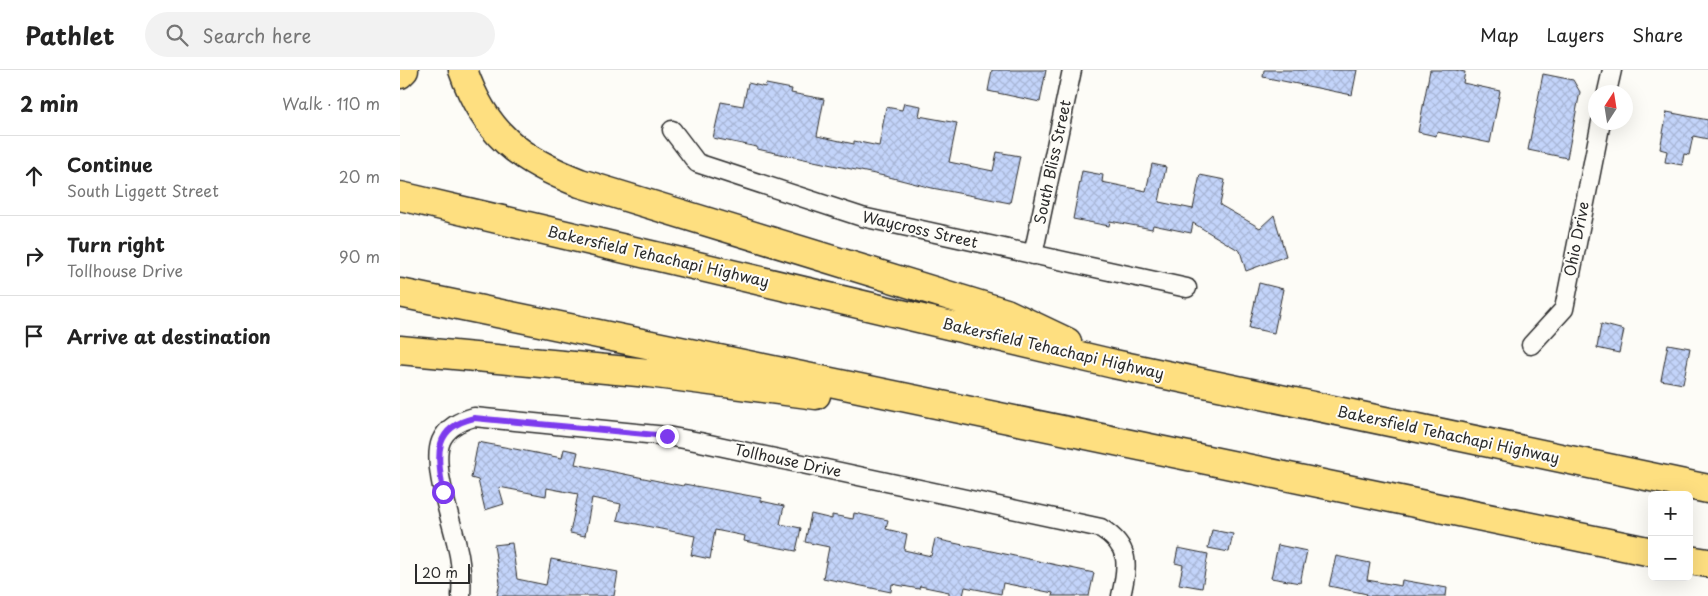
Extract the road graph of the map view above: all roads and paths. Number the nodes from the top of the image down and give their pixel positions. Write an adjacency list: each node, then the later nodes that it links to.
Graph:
1 (404, 70): 5 (highway)
2 (463, 70): 15 (highway)
3 (1072, 70): 10 (street, South Bliss Street)
4 (1612, 70): 6 (street)
5 (400, 74)
6 (1609, 85)
7 (672, 130): 10 (street, Waycross Street)
8 (1599, 130): 13 (street, Ohio Drive)
9 (400, 196): 15 (highway, Bakersfield Tehachapi Highway)
10 (1033, 254): 11 (street, Waycross Street)
11 (1187, 288)
12 (400, 293): 16 (highway)
13 (1531, 345)
14 (400, 350): 16 (highway)
15 (1114, 364): 17 (highway, Bakersfield Tehachapi Highway)
16 (1064, 430): 18 (highway)
17 (1708, 489)
18 (1648, 551)
19 (1693, 561): 20 (highway)
20 (1708, 564)
21 (462, 596): 22 (street, Tollhouse Drive)
22 (1121, 596)

